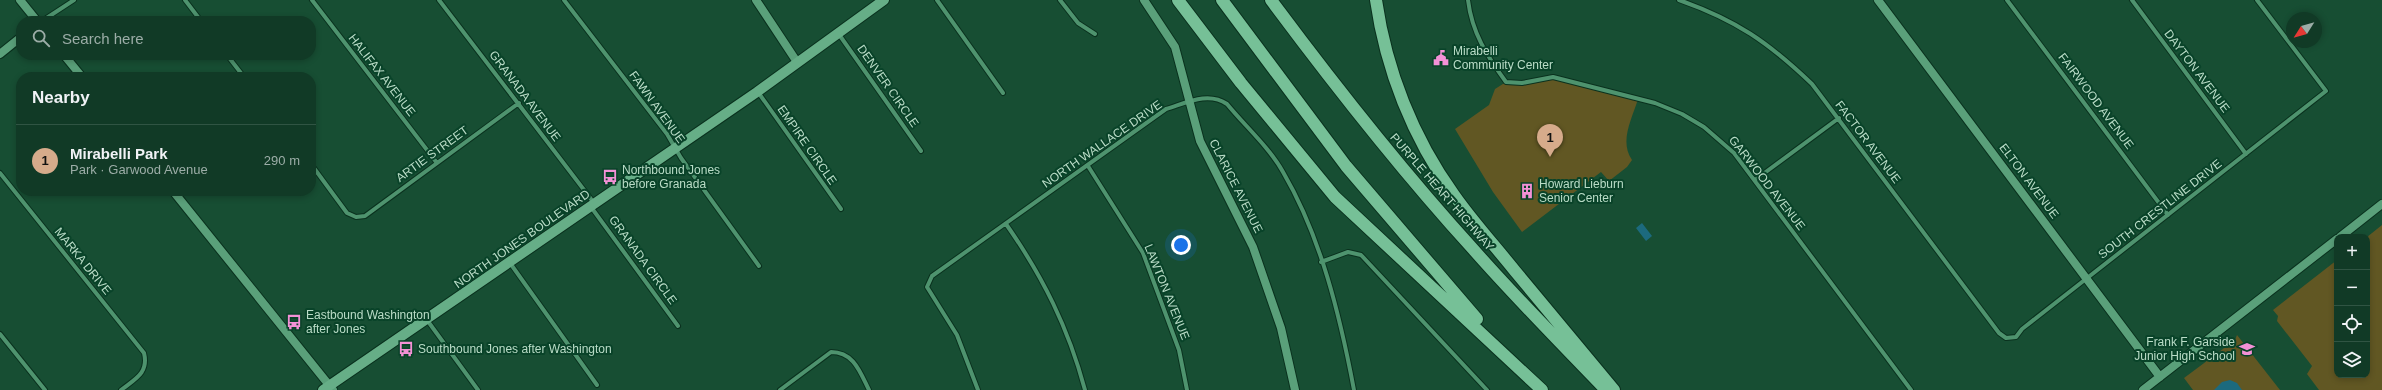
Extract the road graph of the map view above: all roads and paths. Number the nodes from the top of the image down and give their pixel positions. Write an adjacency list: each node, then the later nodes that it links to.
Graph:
1 (20, 0): 22 (street)
2 (74, 0): 23 (street)
3 (185, 0): 24 (street)
4 (312, 0): 42 (street, HALIFAX AVENUE)
5 (439, 0): 37 (street, GRANADA AVENUE)
6 (564, 0): 39 (street, FAWN AVENUE)
7 (756, 0): 31 (street)
8 (884, 0): 25 (main road, NORTH JONES BOULEVARD)
9 (937, 0): 35 (street)
10 (1060, 0): 26 (street)
11 (1144, 0): 36 (street, CLARICE AVENUE)
12 (1178, 0): 79 (highway)
13 (1222, 0): 79 (highway)
14 (1271, 0): 80 (highway, PURPLE HEART HIGHWAY)
15 (1376, 0): 81 (highway)
16 (1468, 0): 46 (street, GARWOOD AVENUE)
17 (1679, 0): 38 (street, FACTOR AVENUE)
18 (1878, 0): 60 (street, ELTON AVENUE)
19 (2007, 0): 53 (street, FAIRWOOD AVENUE)
20 (2132, 0): 41 (street, DAYTON AVENUE)
21 (2257, 0): 41 (street, SOUTH CRESTLINE DRIVE)
22 (33, 16)
23 (50, 16)
24 (197, 16)
25 (838, 33): 31 (main road, NORTH JONES BOULEVARD); 40 (street, DENVER CIRCLE)
26 (1095, 34)
27 (16, 41): 28 (street)
28 (0, 54)
29 (68, 60): 32 (street)
30 (231, 60): 33 (street)
31 (797, 62): 34 (main road, NORTH JONES BOULEVARD)
32 (78, 72)
33 (240, 72)
34 (757, 92): 39 (main road, NORTH JONES BOULEVARD); 52 (street, EMPIRE CIRCLE)
35 (1004, 93)
36 (1190, 102): 43 (street, NORTH WALLACE DRIVE); 57 (street, NORTH WALLACE DRIVE); 76 (street, CLARICE AVENUE)
37 (519, 103): 42 (street, ARTIE STREET); 51 (street, GRANADA AVENUE)
38 (1838, 118): 46 (street); 64 (street, FACTOR AVENUE)
39 (675, 147): 51 (main road, NORTH JONES BOULEVARD); 59 (street, FAWN AVENUE)
40 (922, 151)
41 (2246, 154): 53 (street, SOUTH CRESTLINE DRIVE)
42 (437, 163): 44 (street, ARTIE STREET)
43 (1088, 166): 54 (street, NORTH WALLACE DRIVE); 75 (street, LAWTON AVENUE)
44 (316, 171)
45 (0, 173): 47 (street, MARKA DRIVE)
46 (1755, 180): 82 (street, GARWOOD AVENUE)
47 (16, 193)
48 (18, 196): 69 (street, MARKA DRIVE)
49 (177, 196): 67 (street)
50 (2382, 204): 55 (street)
51 (593, 205): 58 (main road, NORTH JONES BOULEVARD); 62 (street, GRANADA CIRCLE)
52 (841, 209)
53 (2168, 215): 60 (street, SOUTH CRESTLINE DRIVE)
54 (1006, 224): 73 (street, NORTH WALLACE DRIVE); 74 (street)
55 (2344, 234)
56 (2334, 241): 65 (street)
57 (1321, 262): 77 (street, NORTH WALLACE DRIVE); 78 (street)
58 (510, 263): 61 (main road, NORTH JONES BOULEVARD); 66 (street)
59 (759, 266)
60 (2087, 280): 64 (street, SOUTH CRESTLINE DRIVE); 65 (street, ELTON AVENUE)
61 (427, 320): 67 (main road, NORTH JONES BOULEVARD); 70 (street)
62 (678, 326)
63 (0, 334): 68 (street)
64 (2006, 338)
65 (2160, 377): 83 (street)
66 (597, 385)
67 (329, 389)
68 (45, 390)
69 (121, 390)
70 (478, 390)
71 (780, 390): 72 (street)
72 (869, 390)
73 (978, 390)
74 (1085, 390)
75 (1188, 390)
76 (1294, 390)
77 (1354, 390)
78 (1487, 390)
79 (1542, 390)
80 (1606, 390)
81 (1614, 390)
82 (1911, 390)
83 (2143, 390)

